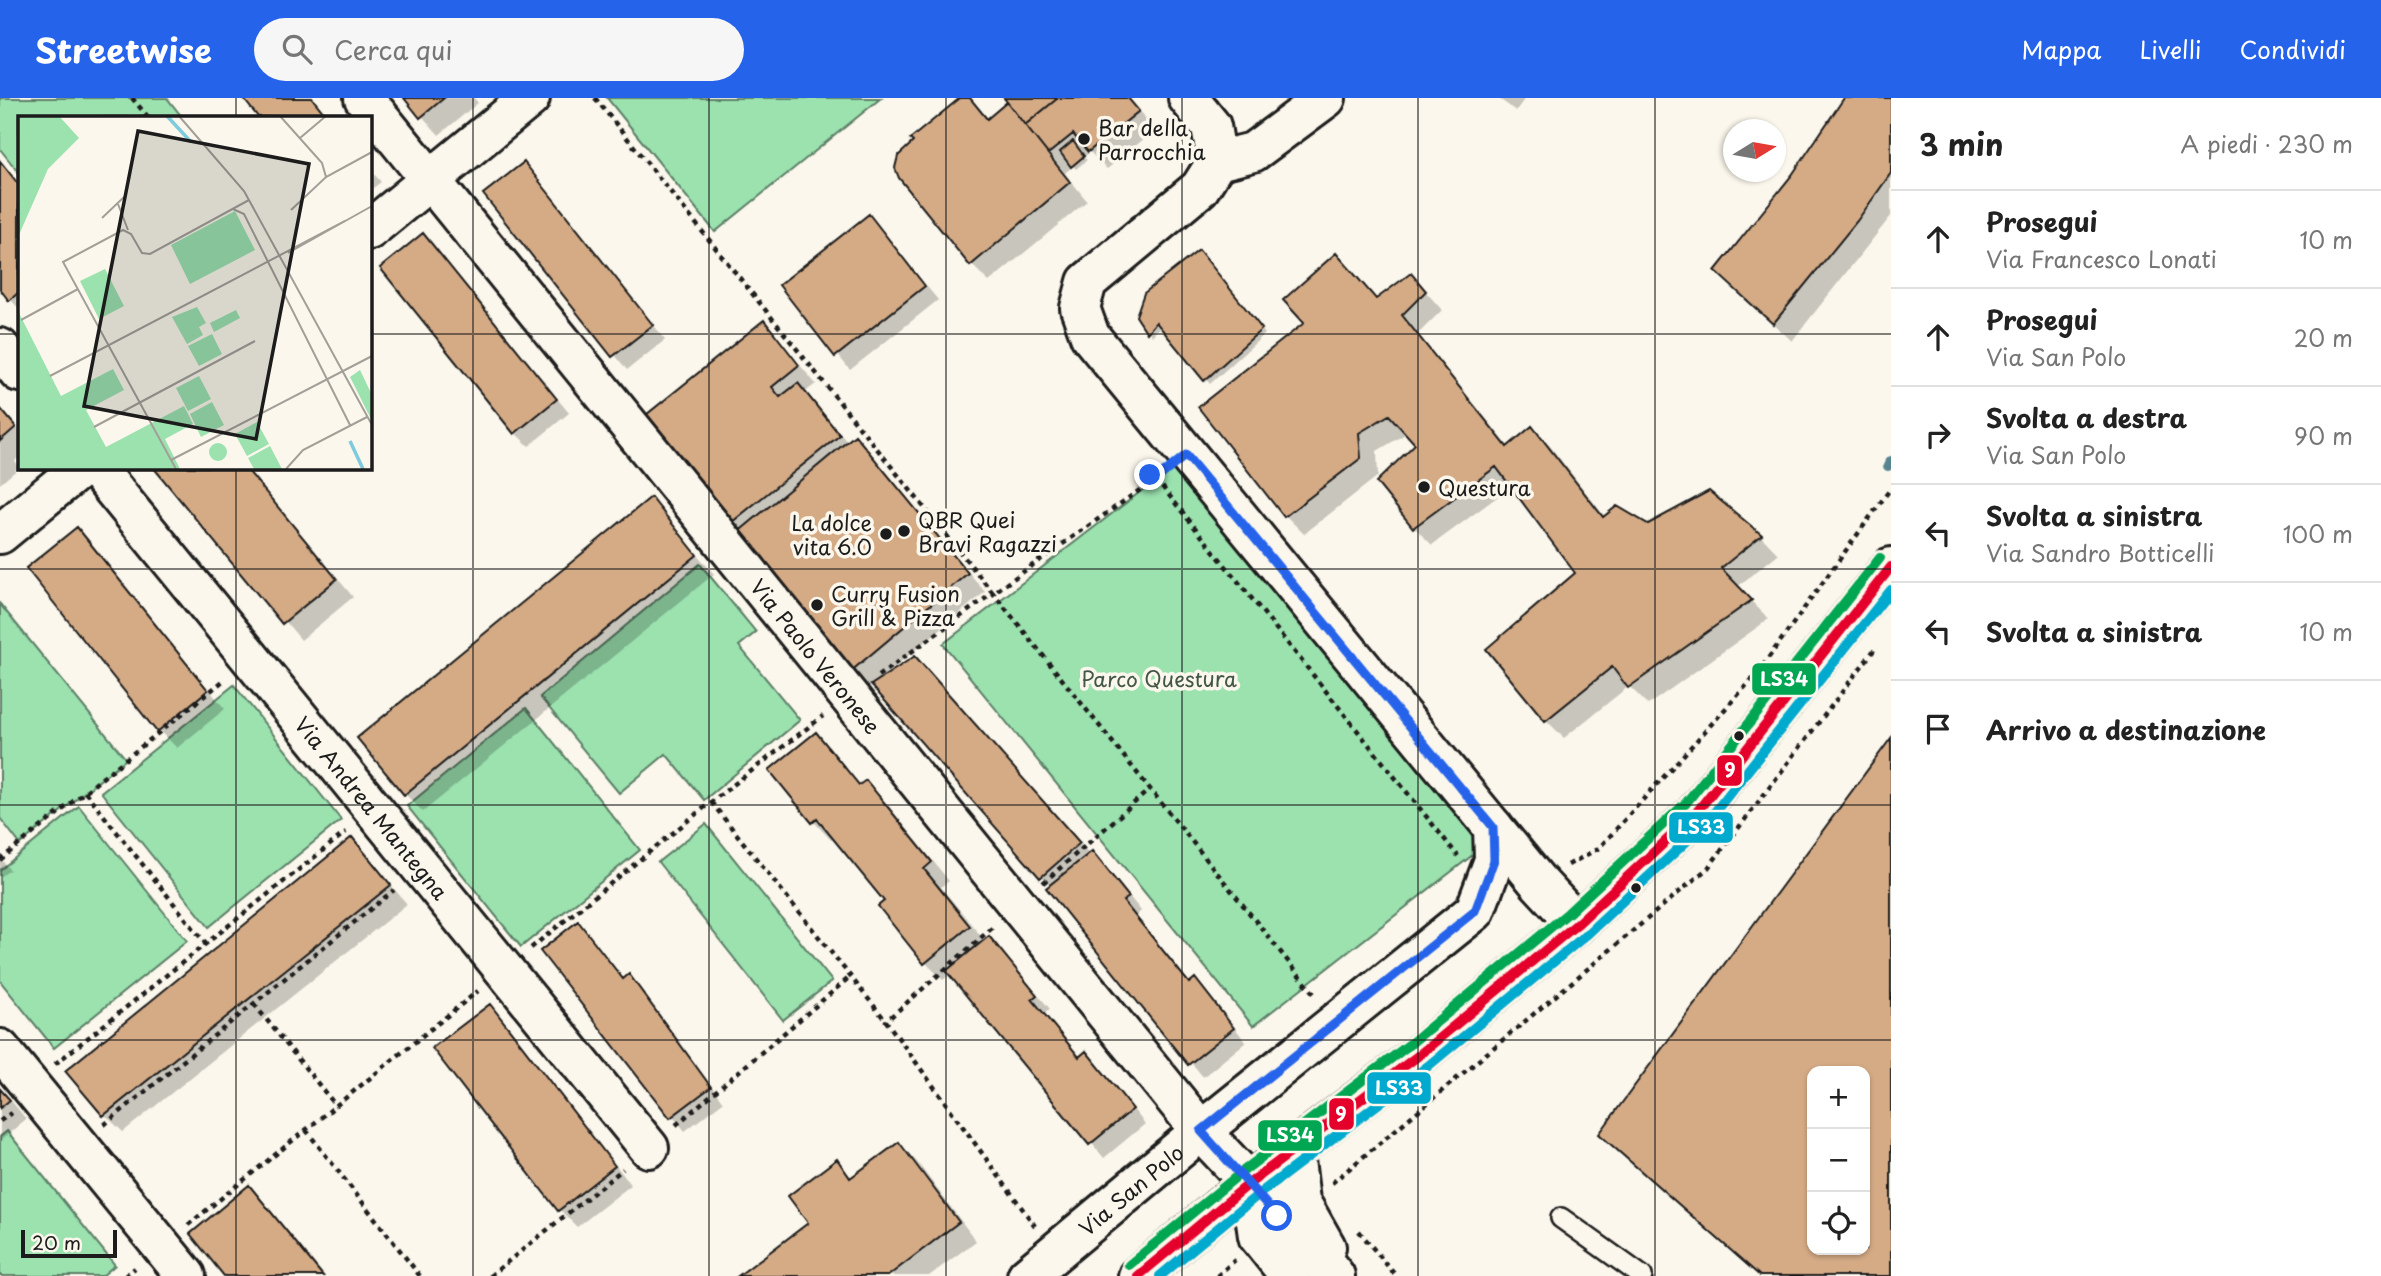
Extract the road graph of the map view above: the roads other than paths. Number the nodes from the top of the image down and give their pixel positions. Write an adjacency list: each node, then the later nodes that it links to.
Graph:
1 (364, 98): 6 (street, Via Paolo Veronese)
2 (530, 98): 6 (street)
3 (1188, 98): 5 (street)
4 (1326, 98): 5 (street)
5 (1217, 161): 14 (street)
6 (429, 180): 7 (street); 17 (street, Via Paolo Veronese)
7 (371, 228)
8 (0, 348): 9 (street)
9 (18, 371)
10 (80, 469): 12 (street)
11 (97, 469): 18 (street, Via Andrea Mantegna)
12 (0, 534)
13 (1891, 567): 15 (street)
14 (1493, 827): 15 (street); 17 (street, Via San Polo)
15 (1577, 924): 19 (street)
16 (0, 1049): 24 (street)
17 (1201, 1131): 20 (street, Via San Polo); 22 (street, Via San Polo)
18 (649, 1148)
19 (1294, 1152): 20 (street); 23 (street)
20 (1250, 1183): 23 (street, Via San Polo); 25 (street); 26 (street)
21 (1561, 1218): 27 (lane)
22 (1042, 1265)
23 (1331, 1271)
24 (186, 1276)
25 (1138, 1276)
26 (1290, 1276)
27 (1642, 1276)

